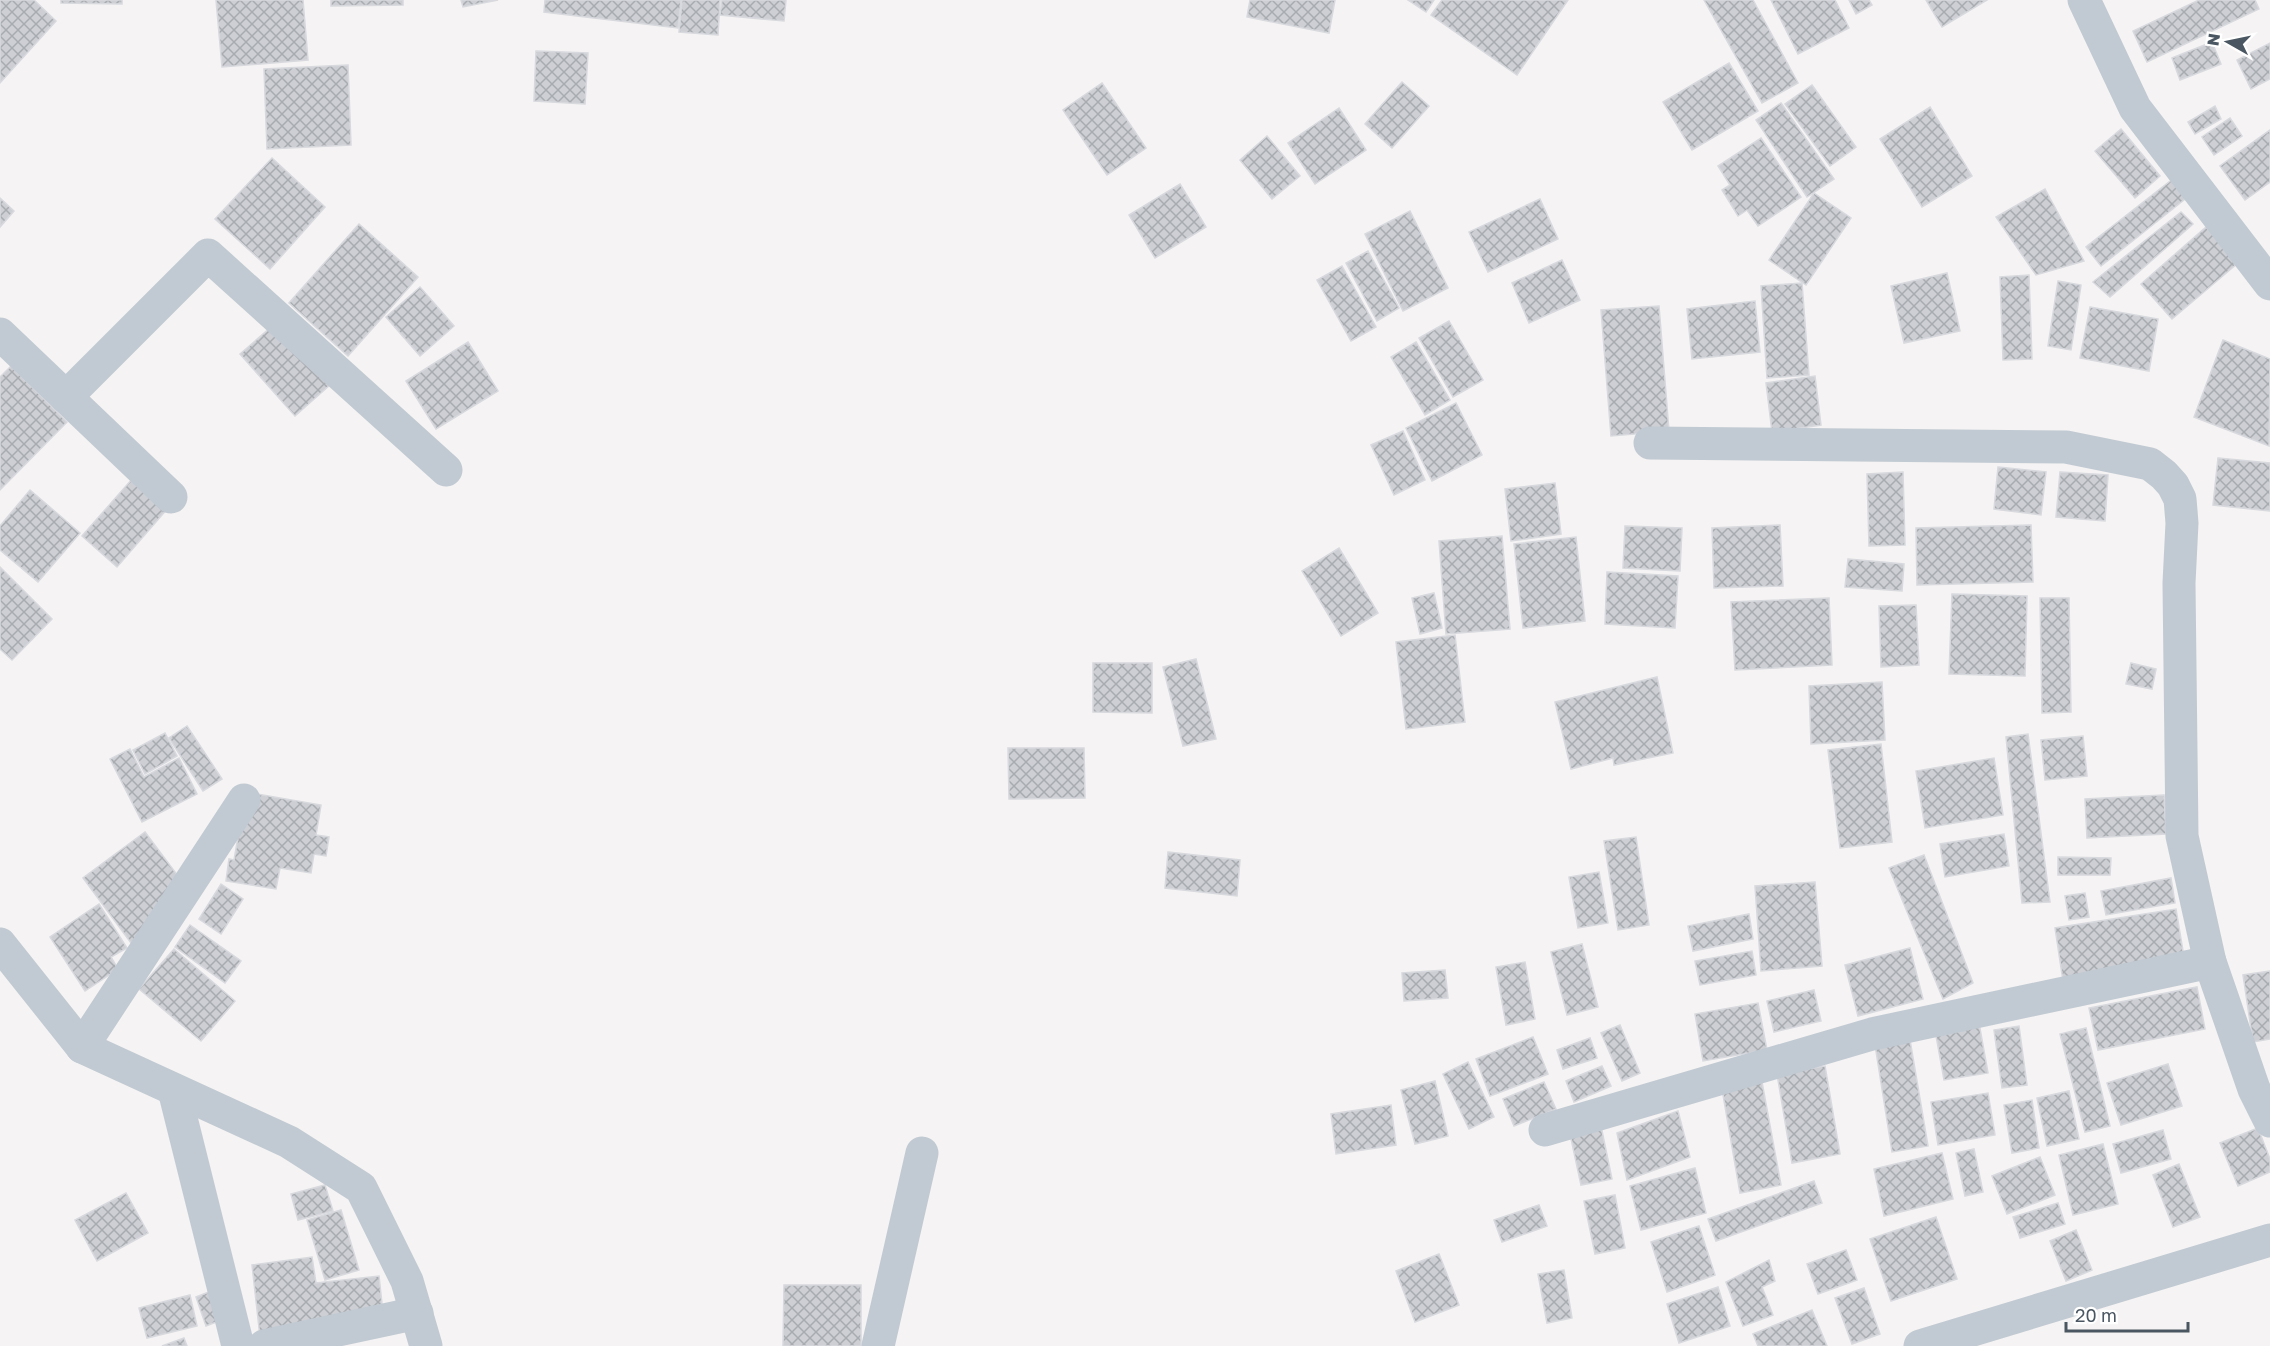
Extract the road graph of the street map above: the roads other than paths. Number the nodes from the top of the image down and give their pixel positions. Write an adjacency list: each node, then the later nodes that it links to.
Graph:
1 (2084, 0): 2 (street)
2 (2270, 284)
3 (0, 334): 4 (street)
4 (66, 397): 6 (street); 7 (street)
5 (1650, 443): 10 (street)
6 (446, 470)
7 (171, 497)
8 (244, 800): 11 (street)
9 (0, 944): 11 (street)
10 (2210, 962): 13 (street); 14 (street)
11 (82, 1047): 12 (street)
12 (174, 1090): 17 (street); 18 (street)
13 (2270, 1121)
14 (1545, 1130)
15 (922, 1153): 21 (street)
16 (2270, 1240): 22 (street)
17 (417, 1313): 19 (street); 20 (street)
18 (237, 1346)
19 (264, 1346)
20 (426, 1346)
21 (878, 1346)
22 (1920, 1346)

